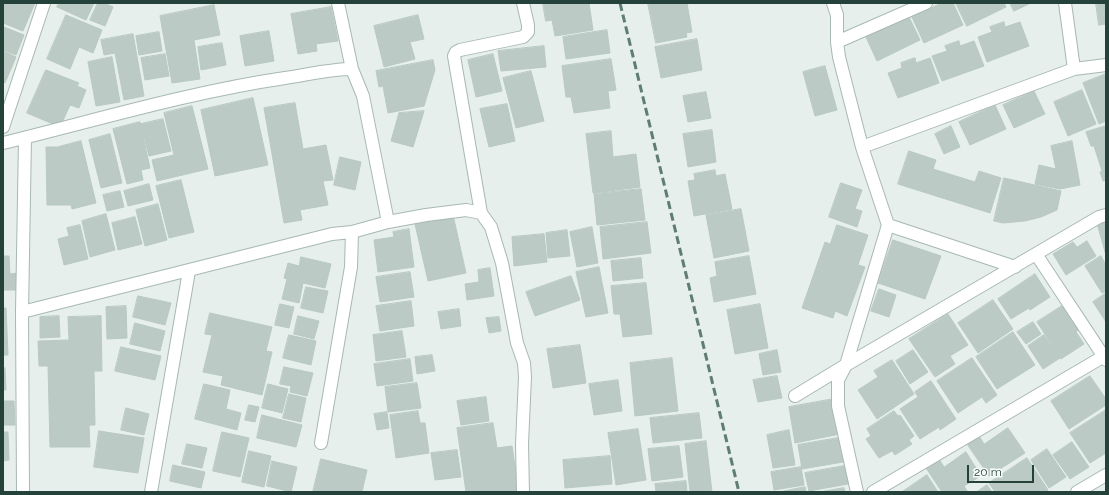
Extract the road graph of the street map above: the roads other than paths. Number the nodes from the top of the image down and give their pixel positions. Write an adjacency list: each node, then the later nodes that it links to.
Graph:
1 (44, 3): 11 (street)
2 (338, 3): 9 (street)
3 (523, 3): 15 (street)
4 (833, 3): 7 (street)
5 (926, 3): 7 (street)
6 (1066, 3): 10 (street)
7 (837, 42): 14 (street)
8 (1106, 65): 10 (street)
9 (352, 69): 12 (street); 17 (street)
10 (1074, 69): 14 (street)
11 (3, 127)
12 (25, 138): 13 (street); 23 (street)
13 (3, 143)
14 (862, 147): 18 (street)
15 (481, 213): 17 (street); 31 (street)
16 (1106, 215): 20 (street)
17 (388, 222): 19 (street)
18 (888, 226): 21 (street); 25 (street)
19 (352, 232): 22 (street); 27 (street)
20 (1036, 254): 21 (street); 24 (street)
21 (1015, 267): 25 (street)
22 (189, 271): 23 (street); 30 (street)
23 (22, 312): 29 (street)
24 (1105, 357): 33 (street)
25 (846, 365): 26 (street); 32 (street)
26 (795, 396)
27 (321, 443)
28 (1106, 475): 34 (street)
29 (23, 492)
30 (151, 492)
31 (523, 492)
32 (857, 492)
33 (873, 492)
34 (1077, 492)

